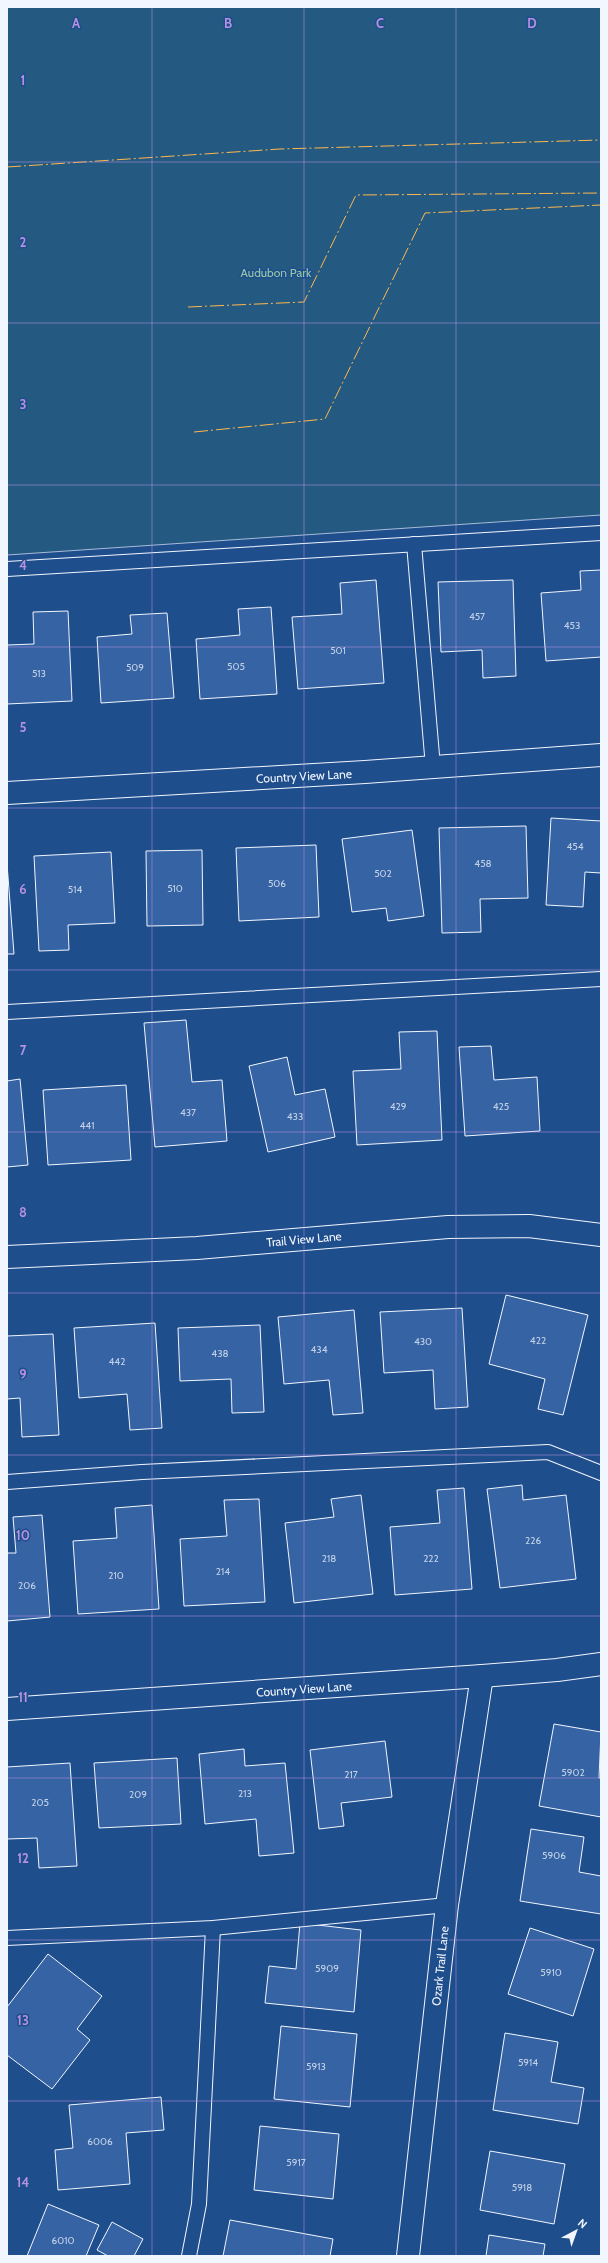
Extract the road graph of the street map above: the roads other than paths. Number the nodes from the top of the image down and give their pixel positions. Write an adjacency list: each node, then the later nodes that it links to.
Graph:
1 (601, 532): 2 (lane)
2 (414, 544): 3 (lane); 5 (lane)
3 (7, 569)
4 (601, 754): 5 (street, Country View Lane)
5 (433, 767): 6 (street, Country View Lane)
6 (7, 793)
7 (601, 979): 8 (lane)
8 (7, 1012)
9 (601, 1235): 10 (street, Trail View Lane)
10 (7, 1257)
11 (601, 1473): 12 (lane)
12 (7, 1482)
13 (601, 1664): 14 (street, Country View Lane)
14 (482, 1676): 15 (street, Country View Lane); 16 (street, Ozark Trail Lane)
15 (7, 1709)
16 (447, 1905): 17 (lane); 20 (street, Ozark Trail Lane)
17 (213, 1928): 18 (lane); 19 (lane)
18 (7, 1938)
19 (189, 2256)
20 (408, 2256)

